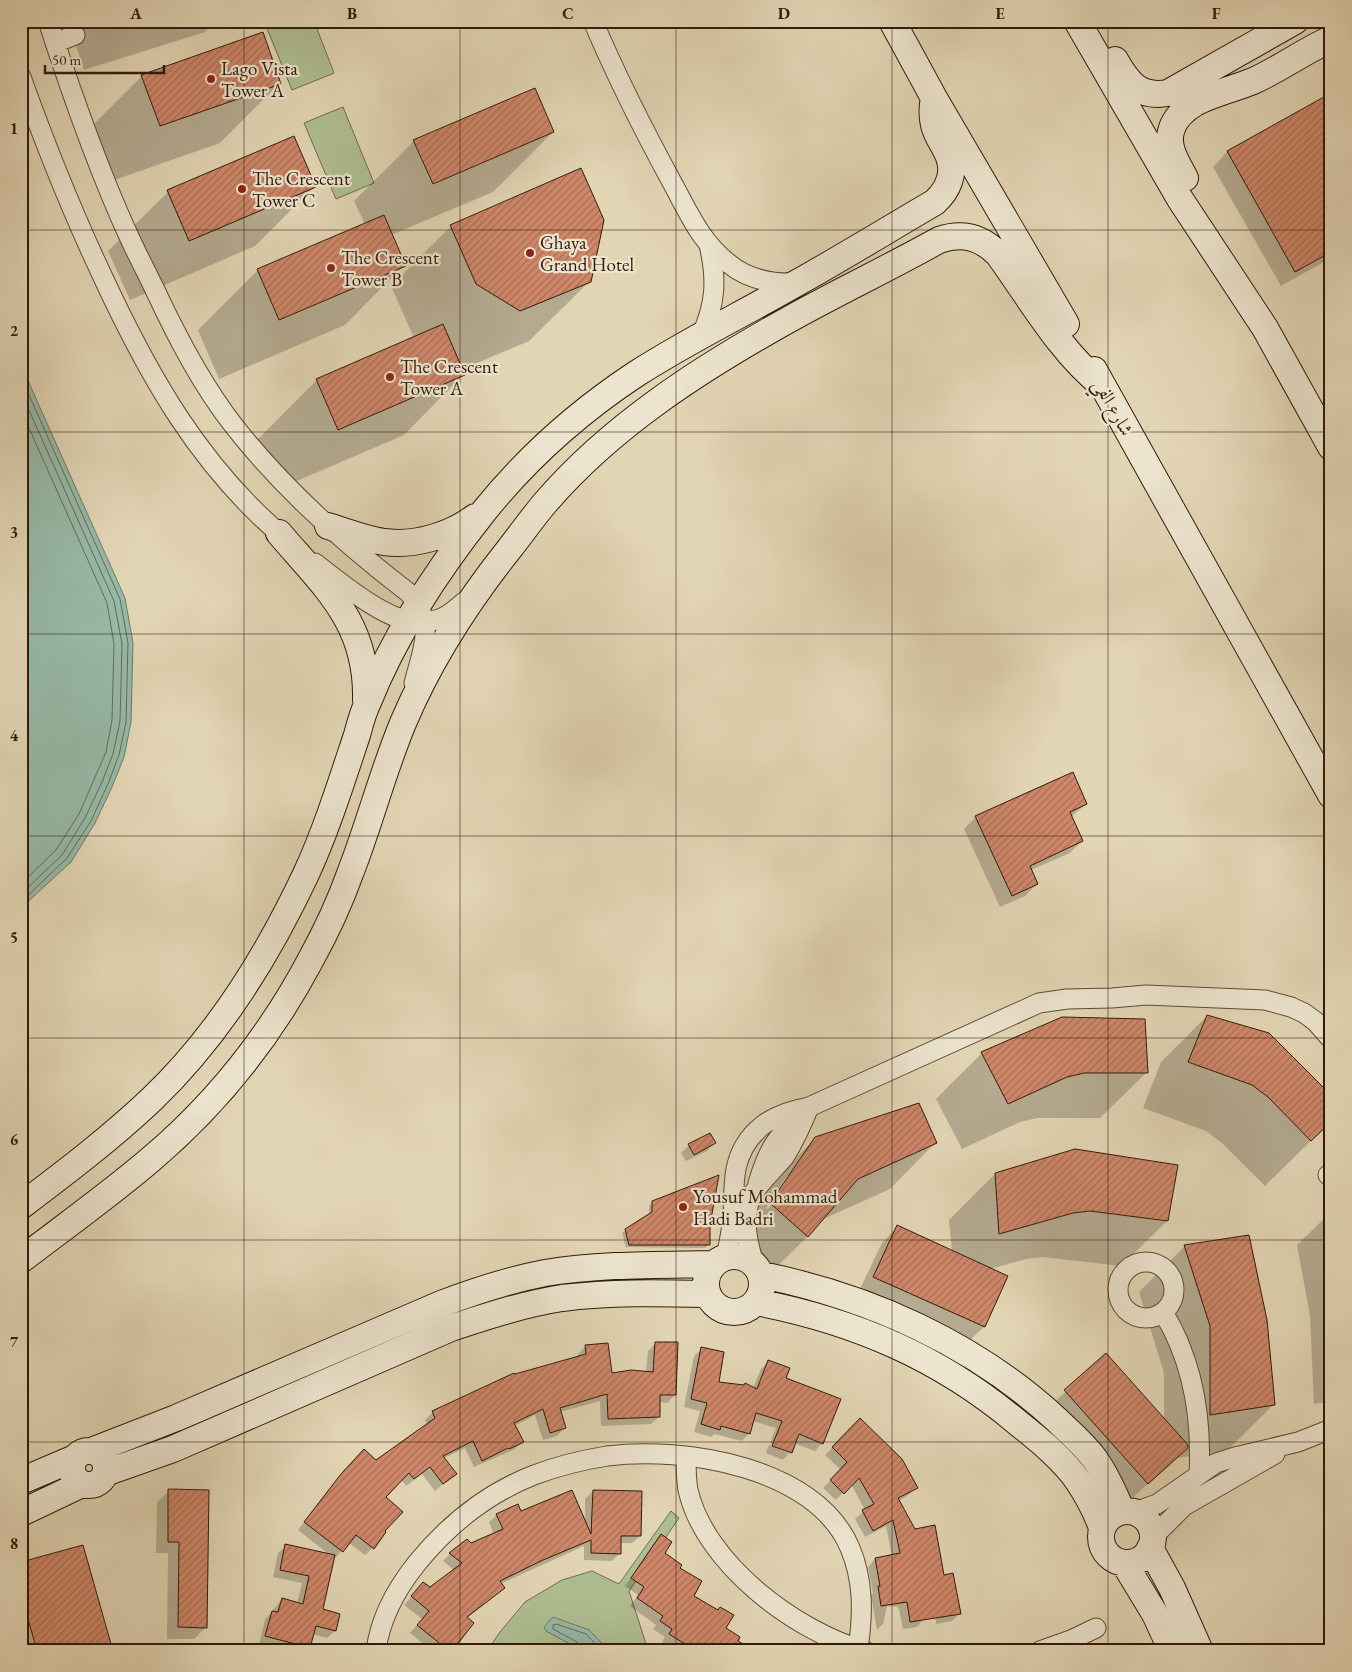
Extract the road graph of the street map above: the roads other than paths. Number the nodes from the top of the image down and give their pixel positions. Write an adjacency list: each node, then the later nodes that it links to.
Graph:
1 (48, 21): 9 (street)
2 (593, 21): 13 (street)
3 (892, 21): 11 (street, شارع الفي)
4 (1078, 21): 12 (street)
5 (1092, 21): 6 (street)
6 (1295, 21)
7 (75, 35): 9 (street)
8 (1331, 39): 12 (street)
9 (55, 43): 19 (street)
10 (21, 77): 20 (street)
11 (934, 98): 14 (street); 16 (street, شارع الفي)
12 (1201, 231): 17 (street)
13 (709, 244): 14 (street); 15 (street)
14 (797, 283): 15 (street)
15 (701, 336): 18 (street)
16 (1103, 386): 21 (street); 25 (street, شارع الفي)
17 (1331, 447)
18 (487, 507): 19 (street); 22 (street)
19 (328, 526): 22 (street)
20 (279, 534): 22 (street); 23 (street)
21 (474, 595): 22 (street); 24 (street)
22 (416, 616): 23 (street); 24 (street)
23 (366, 705): 31 (street)
24 (404, 721): 32 (street)
25 (1331, 795)
26 (1331, 1041): 27 (street)
27 (810, 1107): 28 (street); 29 (street); 30 (street)
28 (743, 1149): 29 (street); 33 (street)
29 (766, 1156): 30 (street)
30 (756, 1189): 34 (street)
31 (21, 1206)
32 (21, 1260)
33 (719, 1261): 34 (street); 35 (street); 41 (street)
34 (758, 1269): 36 (street); 51 (street)
35 (708, 1294): 36 (street); 44 (street)
36 (756, 1302): 51 (street)
37 (1163, 1312): 40 (street)
38 (1324, 1432): 39 (street); 49 (street)
39 (1298, 1442): 43 (street); 47 (street)
40 (1199, 1445): 43 (street); 45 (street)
41 (83, 1454): 44 (street); 46 (street); 48 (street)
42 (686, 1456): 55 (street); 55 (street); 56 (street)
43 (1216, 1463): 45 (street); 47 (street)
44 (105, 1473): 48 (street)
45 (1199, 1474): 51 (street)
46 (21, 1481)
47 (1227, 1481): 49 (street)
48 (82, 1484): 50 (street)
49 (1210, 1491): 52 (street)
50 (21, 1513)
51 (1120, 1517): 52 (street); 53 (street)
52 (1152, 1542): 53 (street); 59 (street)
53 (1124, 1563): 58 (street)
54 (1096, 1628): 57 (street)
55 (861, 1650)
56 (376, 1651)
57 (1040, 1651)
58 (1172, 1651)
59 (1200, 1651)

